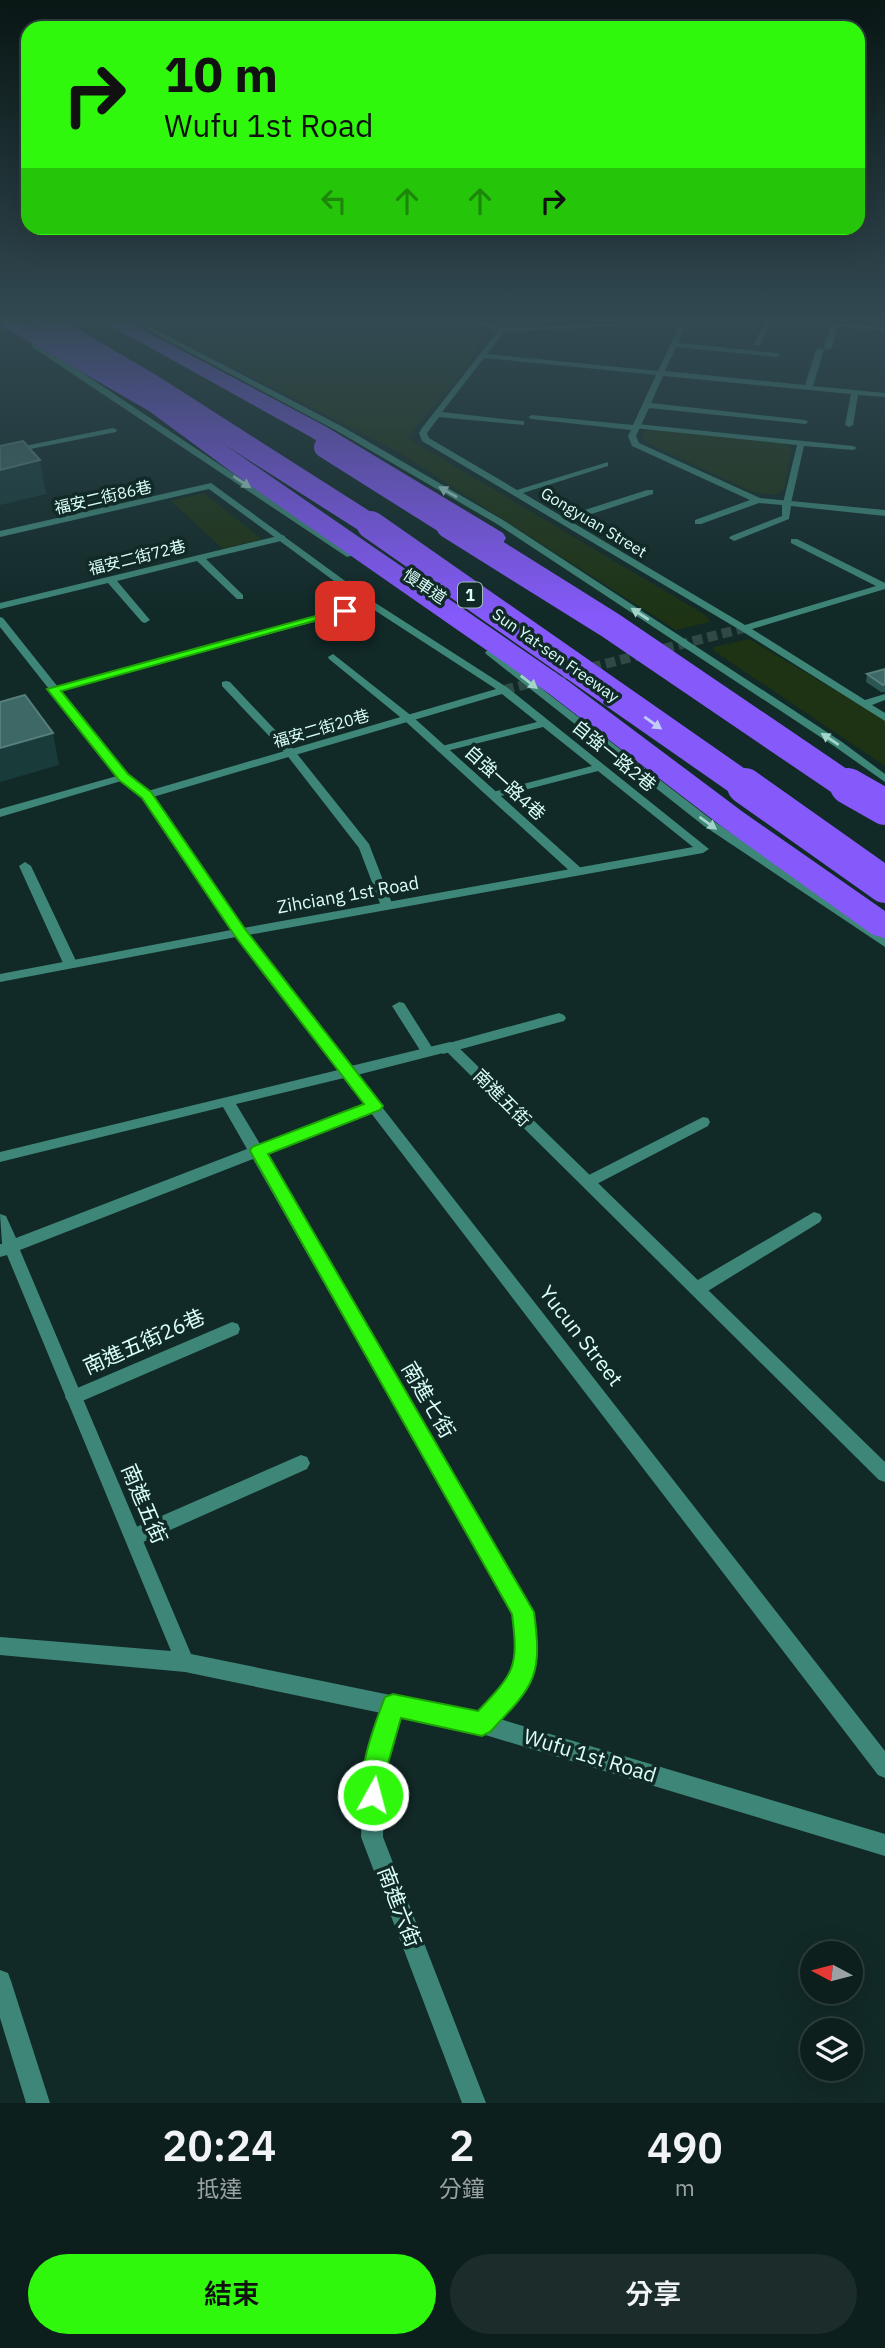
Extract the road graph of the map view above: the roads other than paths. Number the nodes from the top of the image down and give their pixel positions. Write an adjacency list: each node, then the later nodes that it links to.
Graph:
1 (149, 420): 73 (street, 慢車道, one-way to 73)
2 (176, 420): 71 (highway)
3 (182, 420): 63 (highway)
4 (206, 420): 69 (highway, Sun Yat-sen Freeway / 1, one-way to 69, bridge)
5 (243, 420): 65 (highway, Sun Yat-sen Freeway / 1)
6 (277, 420): 61 (highway, bridge)
7 (298, 420): 61 (highway)
8 (322, 420): 58 (street, one-way to 8)
9 (433, 420): 26 (street, Gongyuan Street)
10 (490, 420): 16 (street)
11 (572, 420): 18 (street)
12 (640, 420): 18 (street)
13 (788, 420): 15 (street)
14 (850, 420): 17 (street)
15 (805, 422)
16 (522, 424)
17 (849, 425)
18 (637, 427): 20 (street); 27 (street)
19 (113, 430): 22 (street)
20 (801, 443): 21 (street); 28 (street)
21 (853, 448)
22 (0, 453)
23 (605, 464): 26 (street)
24 (212, 486): 32 (street, 福安二街86巷); 33 (street, 自強一路2巷)
25 (650, 492): 30 (street)
26 (515, 493): 30 (street, Gongyuan Street)
27 (758, 500): 28 (street); 31 (street)
28 (787, 503): 29 (street); 34 (street)
29 (885, 513)
30 (561, 520): 44 (street, Gongyuan Street)
31 (698, 522)
32 (0, 534)
33 (282, 538): 36 (street, 福安二街72巷); 40 (street, 自強一路2巷)
34 (733, 538)
35 (794, 541): 38 (street)
36 (199, 558): 37 (street, 福安二街72巷); 39 (street)
37 (111, 580): 41 (street, 福安二街72巷); 43 (street)
38 (884, 586): 44 (street)
39 (240, 597)
40 (371, 604): 47 (street); 48 (street, 自強一路2巷)
41 (0, 606)
42 (0, 620): 47 (street, Yucun Street)
43 (145, 620)
44 (744, 628): 50 (street, Gongyuan Street)
45 (333, 657): 52 (street, 自強一路4巷)
46 (226, 684): 55 (street)
47 (53, 689): 57 (street, Yucun Street)
48 (504, 690): 52 (street, 福安二街20巷); 53 (street, 自強一路2巷)
49 (885, 697): 50 (street)
50 (864, 704): 51 (street, Gongyuan Street)
51 (885, 718)
52 (409, 719): 54 (street, 自強一路4巷); 55 (street, 福安二街20巷)
53 (544, 723): 54 (street); 56 (street, 自強一路2巷)
54 (442, 748): 60 (street, 自強一路4巷)
55 (290, 752): 59 (street, 福安二街20巷); 70 (street)
56 (600, 767): 60 (street); 64 (street, 自強一路2巷)
57 (124, 777): 59 (street, Yucun Street); 62 (street)
58 (885, 779)
59 (146, 795): 72 (street, Yucun Street)
60 (493, 795): 67 (street, 自強一路4巷)
61 (885, 804)
62 (0, 813)
63 (789, 848): 68 (highway, bridge); 69 (highway)
64 (703, 849): 67 (street, Zihciang 1st Road)
65 (885, 856)
66 (25, 866): 74 (street)
67 (578, 872): 70 (street, Zihciang 1st Road)
68 (885, 878)
69 (885, 886)
70 (387, 906): 72 (street, Zihciang 1st Road)
71 (885, 927)
72 (240, 933): 74 (street, Zihciang 1st Road); 79 (street, Yucun Street)
73 (885, 943)
74 (70, 963): 75 (street, Zihciang 1st Road)
75 (0, 978)
76 (399, 1006): 78 (street)
77 (559, 1018): 78 (street)
78 (435, 1051): 79 (street); 85 (street, 南進五街)
79 (348, 1072): 80 (street); 81 (street, Yucun Street)
80 (227, 1101): 83 (street, 南進七街); 84 (street)
81 (374, 1106): 83 (street); 99 (street, Yucun Street)
82 (703, 1122): 85 (street)
83 (258, 1151): 88 (street); 98 (street, 南進七街)
84 (0, 1157)
85 (587, 1182): 89 (street, 南進五街)
86 (814, 1219): 89 (street)
87 (0, 1220): 88 (street, 南進五街)
88 (6, 1249): 91 (street, 南進五街)
89 (696, 1289): 93 (street, 南進五街)
90 (232, 1329): 91 (street, 南進五街26巷)
91 (75, 1397): 94 (street, 南進五街)
92 (301, 1463): 94 (street)
93 (885, 1474)
94 (134, 1537): 96 (street, 南進五街)
95 (0, 1647): 96 (street, Wufu 1st Road)
96 (185, 1662): 97 (street, Wufu 1st Road)
97 (393, 1705): 98 (street, Wufu 1st Road); 103 (street, 南進六街)
98 (482, 1724): 100 (street, Wufu 1st Road)
99 (885, 1768)
100 (885, 1845)
101 (0, 1981): 102 (street)
102 (38, 2103)
103 (474, 2103)

